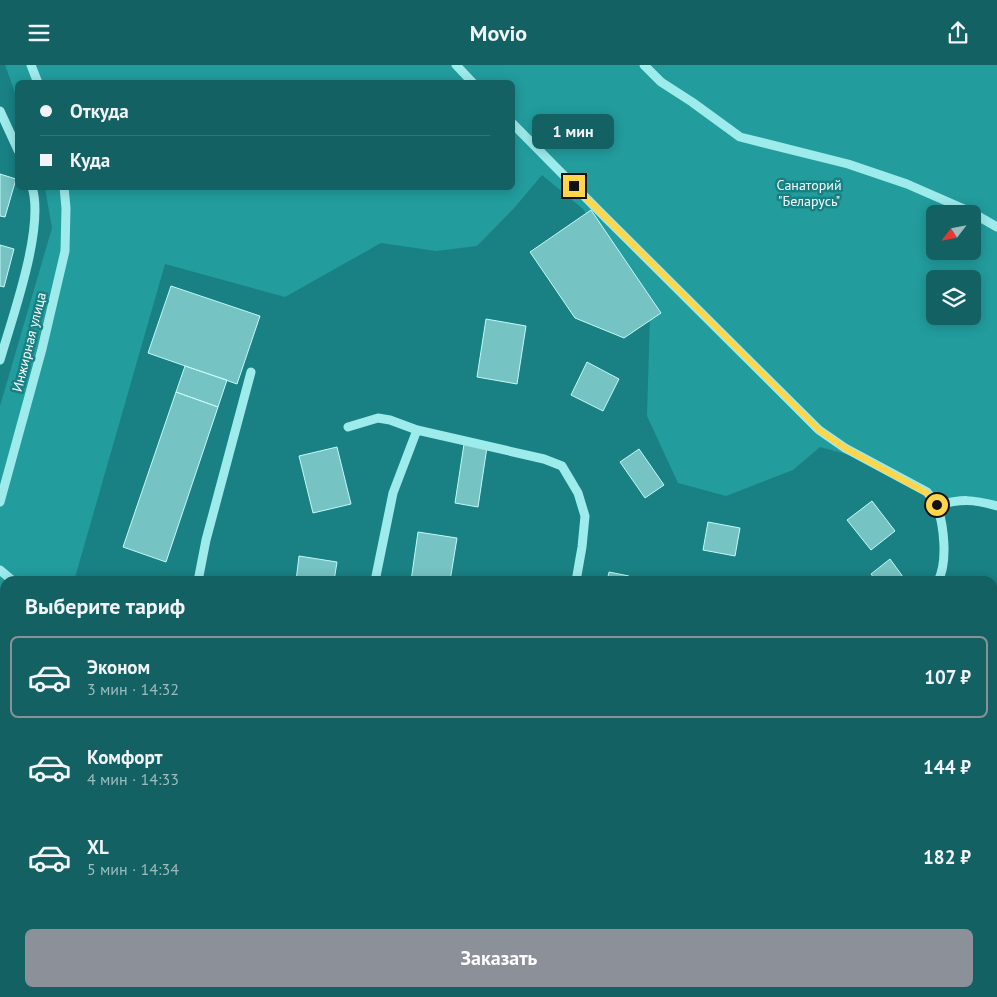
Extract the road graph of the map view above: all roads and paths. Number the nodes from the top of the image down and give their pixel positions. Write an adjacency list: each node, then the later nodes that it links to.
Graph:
1 (31, 65): 4 (street)
2 (456, 65): 5 (street)
3 (644, 65): 11 (street)
4 (37, 80)
5 (470, 80)
6 (0, 111): 8 (street)
7 (515, 126): 17 (street)
8 (15, 144)
9 (33, 190): 12 (street)
10 (64, 190): 16 (street, Инжирная улица)
11 (997, 227)
12 (0, 360)
13 (251, 372): 19 (street)
14 (348, 427): 15 (street)
15 (417, 430): 20 (street); 21 (street)
16 (0, 502)
17 (937, 505): 18 (street); 22 (street)
18 (997, 507)
19 (199, 576)
20 (376, 576)
21 (577, 576)
22 (939, 576)

